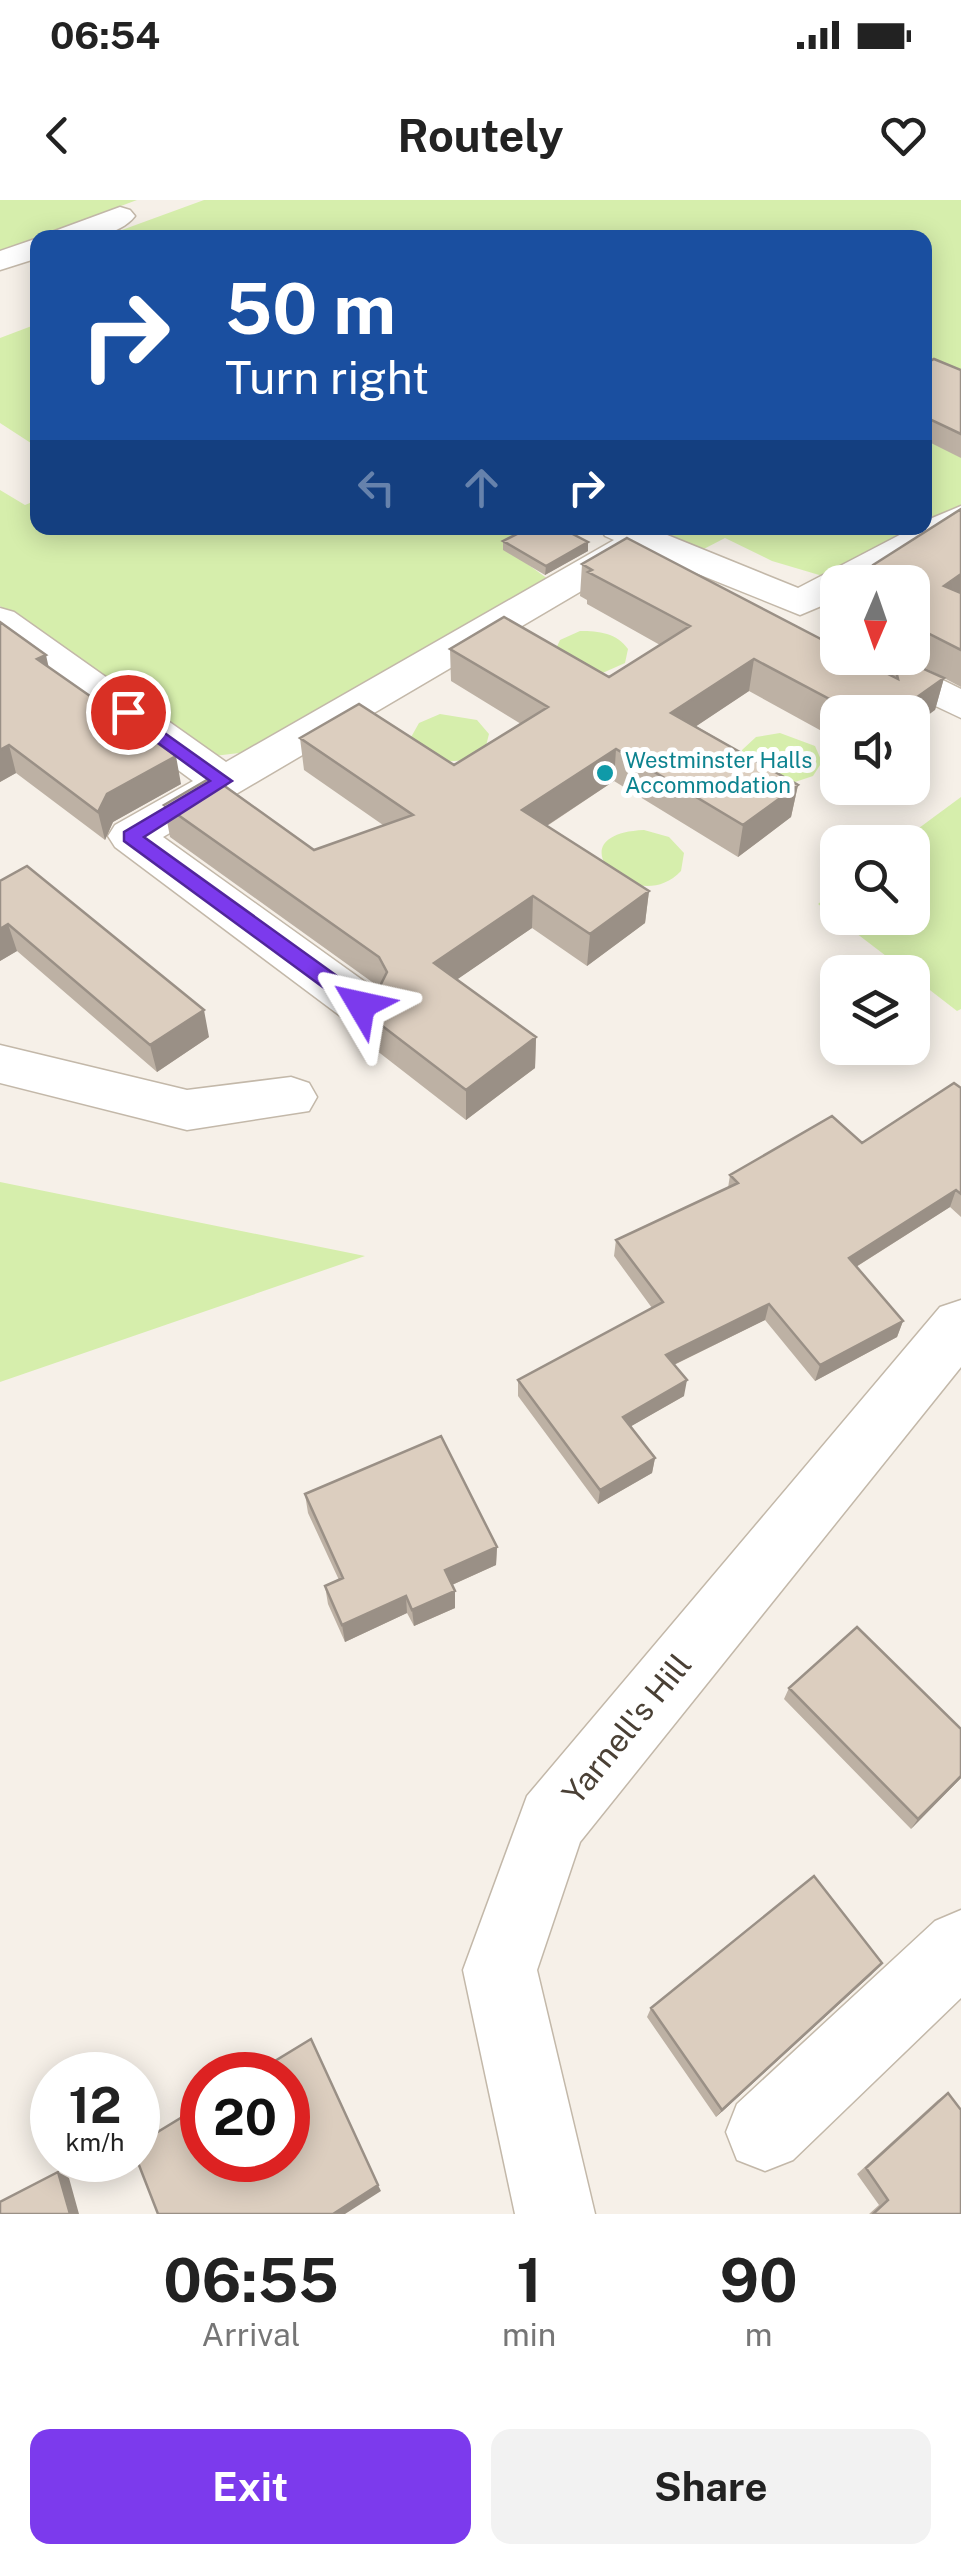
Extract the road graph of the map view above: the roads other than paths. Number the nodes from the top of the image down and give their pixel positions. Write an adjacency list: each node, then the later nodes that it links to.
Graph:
1 (120, 216): 2 (street)
2 (84, 230)
3 (30, 250): 4 (street)
4 (0, 261)
5 (961, 517): 7 (street)
6 (629, 535): 11 (street)
7 (633, 535)
8 (0, 620): 11 (street)
9 (900, 675): 10 (street)
10 (961, 705)
11 (223, 781): 12 (street)
12 (361, 1005)
13 (0, 1064): 14 (street)
14 (290, 1096)
15 (961, 1324): 18 (street, Yarnell's Hill)
16 (961, 1948): 17 (street)
17 (765, 2132)
18 (555, 2214)

